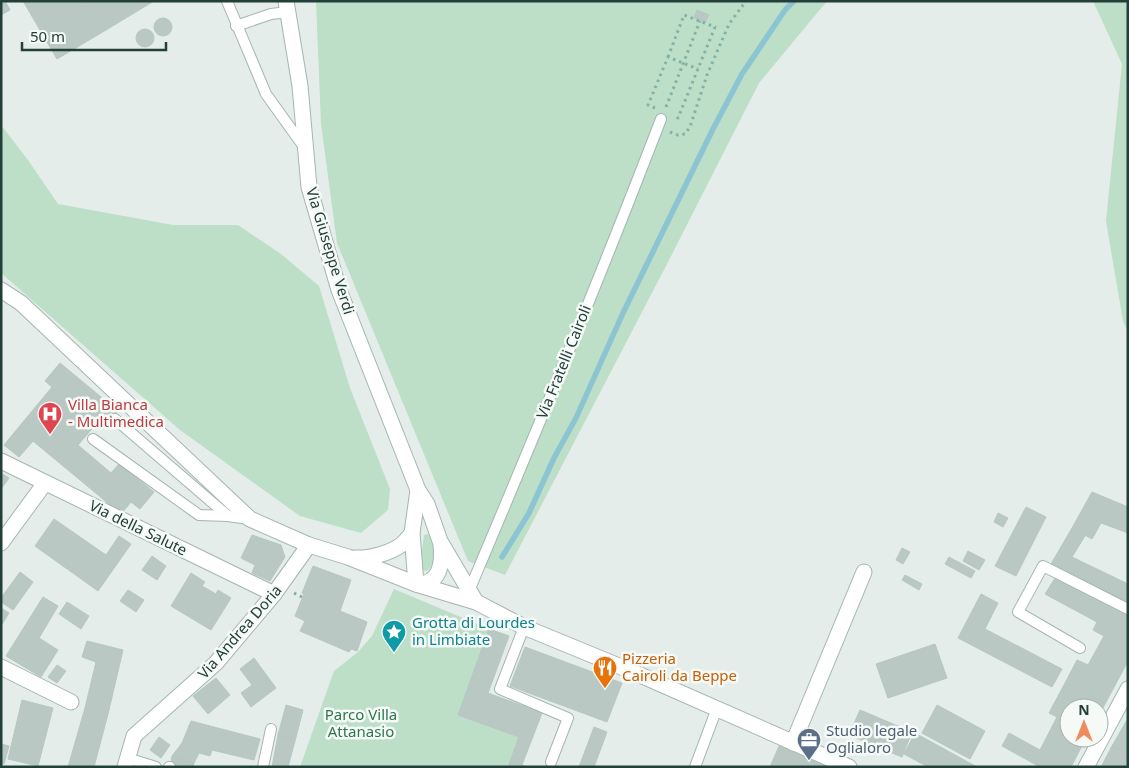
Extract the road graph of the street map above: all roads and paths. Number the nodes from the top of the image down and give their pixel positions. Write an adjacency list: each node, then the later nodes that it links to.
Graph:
1 (227, 1): 5 (lane)
2 (746, 1): 9 (path)
3 (287, 7): 5 (lane); 10 (street, Via Giuseppe Verdi)
4 (700, 21): 6 (path); 7 (path); 8 (path)
5 (236, 26): 10 (lane)
6 (668, 57): 7 (path); 9 (path)
7 (683, 63): 8 (path); 9 (path)
8 (698, 69): 9 (path)
9 (661, 119): 27 (lane, Via Fratelli Cairoli)
10 (306, 150): 16 (street, Via Giuseppe Verdi)
11 (1, 290): 18 (street)
12 (115, 419): 17 (lane)
13 (93, 439): 17 (lane)
14 (1, 461): 15 (street, Via della Salute)
15 (45, 483): 21 (street); 26 (street, Via della Salute)
16 (418, 490): 19 (street, Via Giuseppe Verdi); 20 (street, Via Giuseppe Verdi)
17 (228, 516): 18 (lane)
18 (250, 519): 22 (street)
19 (412, 533): 23 (street); 25 (street, Via Giuseppe Verdi)
20 (440, 541): 25 (street, Via Giuseppe Verdi); 27 (street, Via Giuseppe Verdi)
21 (1, 543)
22 (309, 545): 23 (street); 26 (street, Via Andrea Doria)
23 (348, 557): 25 (street)
24 (864, 572): 36 (street)
25 (416, 584): 27 (street)
26 (274, 594): 37 (street, Via Andrea Doria)
27 (472, 596): 29 (street)
28 (1128, 609): 30 (lane)
29 (524, 627): 34 (street); 38 (lane)
30 (1080, 648)
31 (1, 666): 33 (street)
32 (1128, 690): 43 (street)
33 (71, 702)
34 (717, 708): 36 (street); 41 (lane)
35 (271, 729): 40 (lane)
36 (794, 743): 42 (street)
37 (126, 762): 39 (lane, Via Andrea Doria)
38 (550, 762)
39 (156, 767)
40 (263, 767)
41 (695, 767)
42 (849, 767)
43 (1086, 767)

